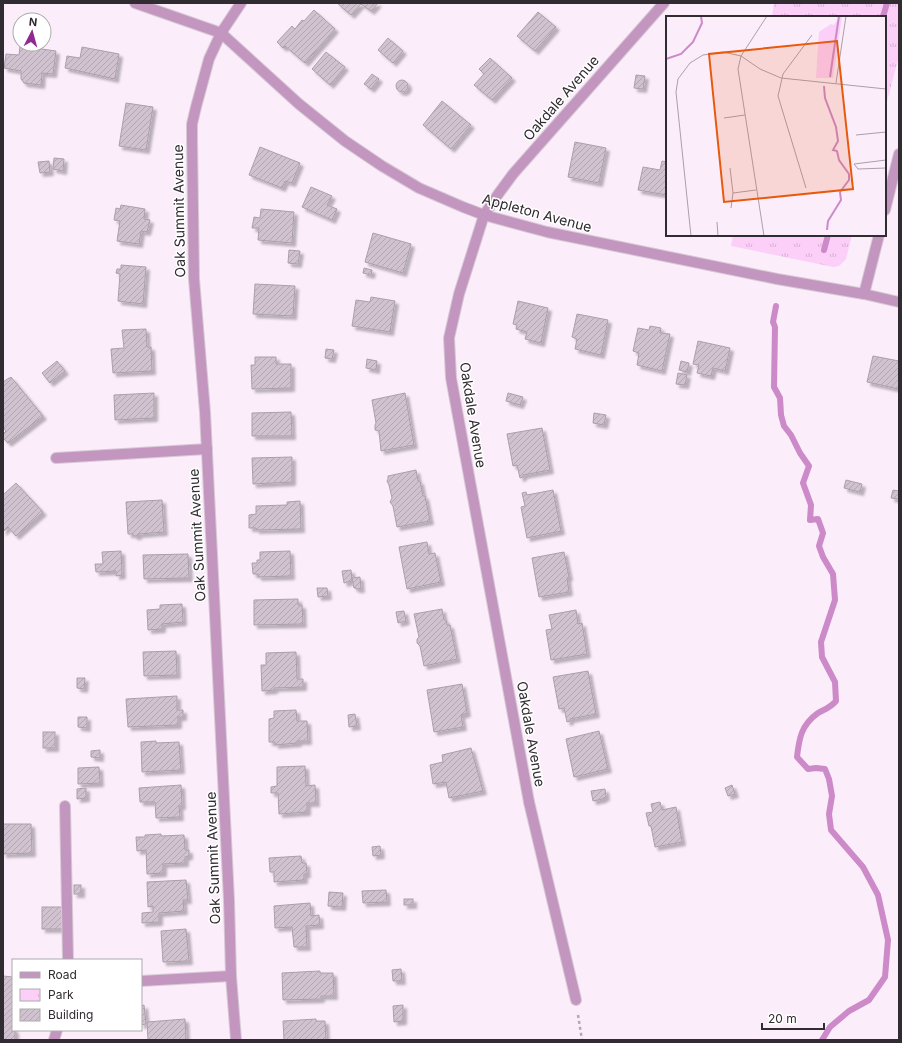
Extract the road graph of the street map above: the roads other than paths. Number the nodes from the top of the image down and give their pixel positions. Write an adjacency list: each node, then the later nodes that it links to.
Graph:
1 (135, 3): 4 (street)
2 (242, 3): 4 (street, Oak Summit Avenue)
3 (664, 3): 7 (street, Oakdale Avenue)
4 (221, 33): 7 (street, Appleton Avenue); 11 (street, Oak Summit Avenue)
5 (899, 154): 6 (street)
6 (886, 206)
7 (484, 215): 9 (street, Appleton Avenue); 17 (street, Oakdale Avenue)
8 (879, 236): 9 (street)
9 (864, 294): 10 (street, Appleton Avenue)
10 (899, 302)
11 (206, 449): 12 (street); 15 (street, Oak Summit Avenue)
12 (56, 458)
13 (64, 806): 14 (street)
14 (68, 959)
15 (231, 976): 16 (street); 18 (street, Oak Summit Avenue)
16 (142, 981)
17 (576, 1000)
18 (236, 1040)

